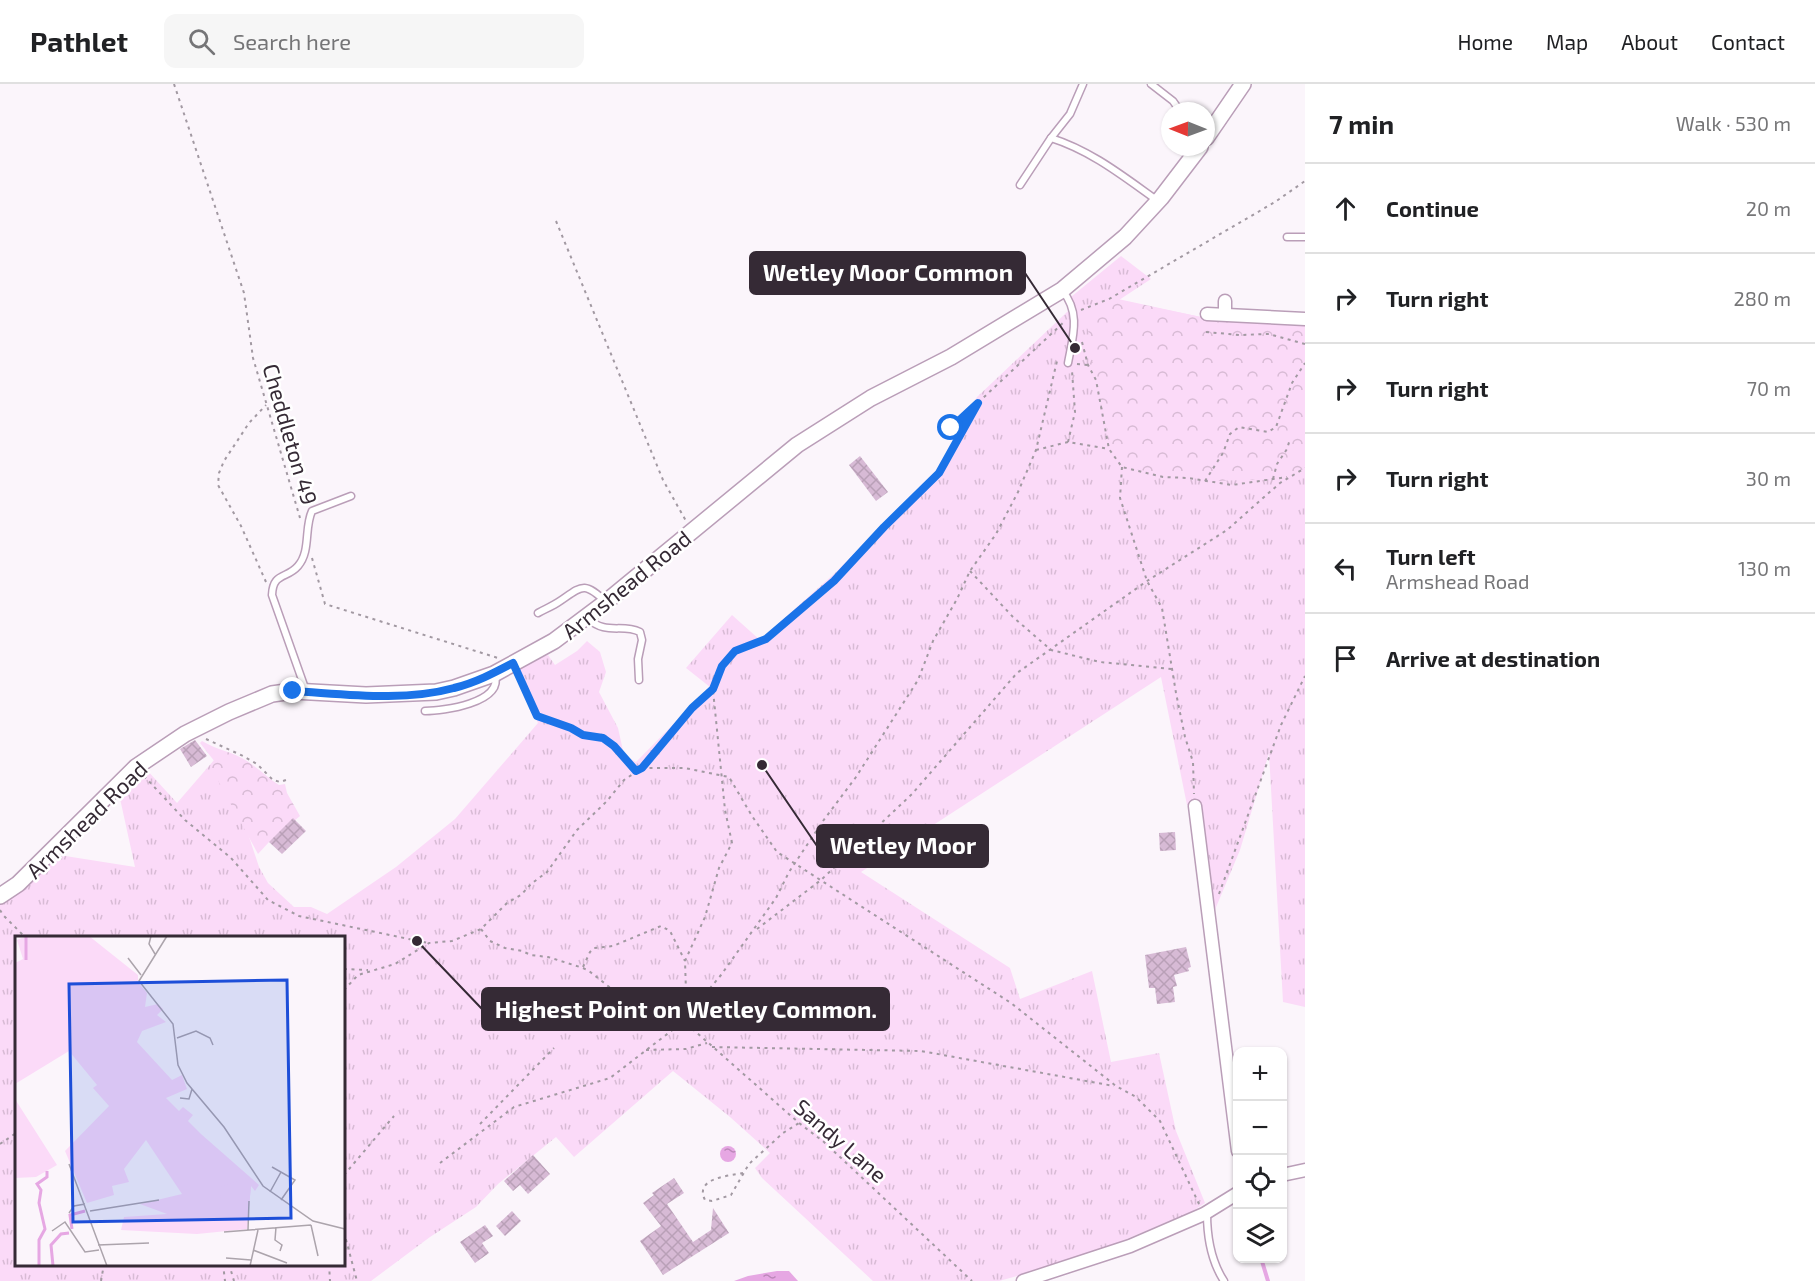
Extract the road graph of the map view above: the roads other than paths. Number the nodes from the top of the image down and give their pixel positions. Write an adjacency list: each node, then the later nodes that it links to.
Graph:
1 (1083, 84): 6 (lane)
2 (1151, 84): 4 (lane)
3 (1243, 84): 5 (street)
4 (1174, 102)
5 (1215, 125)
6 (1051, 138): 8 (lane); 9 (lane)
7 (1193, 156): 9 (street, Armshead Road)
8 (1020, 185)
9 (1159, 201): 12 (street, Armshead Road)
10 (1287, 237): 11 (lane)
11 (1305, 237)
12 (1062, 290): 17 (lane); 19 (street, Armshead Road)
13 (1225, 301): 15 (street)
14 (1207, 314): 15 (street)
15 (1225, 314): 16 (street)
16 (1305, 320)
17 (1070, 363)
18 (351, 496): 24 (lane)
19 (606, 602): 20 (lane); 21 (street, Armshead Road)
20 (538, 614)
21 (586, 618): 22 (street, Armshead Road); 23 (lane)
22 (494, 674): 24 (street, Armshead Road); 25 (lane)
23 (639, 680)
24 (306, 692): 27 (street, Armshead Road)
25 (424, 711)
26 (1195, 806): 28 (street)
27 (0, 896)
28 (1233, 1112)
29 (1305, 1170): 30 (street)
30 (1287, 1174)
31 (1233, 1196): 32 (street)
32 (1205, 1213): 33 (street); 34 (lane)
33 (1023, 1281)
34 (1224, 1281)

